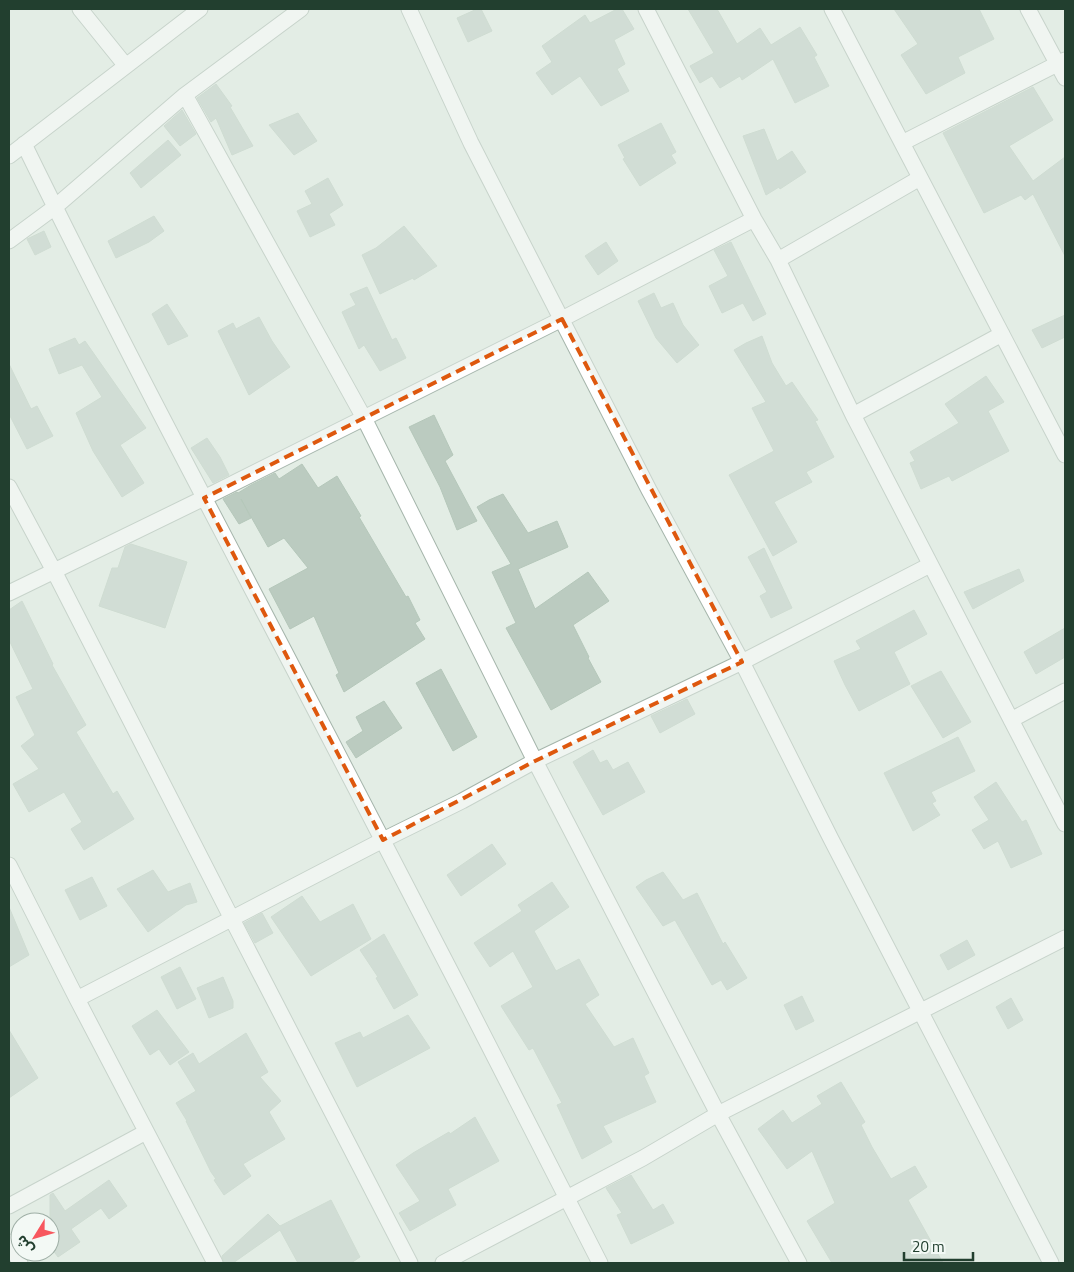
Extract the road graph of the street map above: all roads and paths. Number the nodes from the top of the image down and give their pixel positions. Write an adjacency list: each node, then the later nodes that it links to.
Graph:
1 (80, 9): 9 (street)
2 (200, 9): 9 (street)
3 (301, 9): 11 (street)
4 (409, 9): 20 (street)
5 (646, 9): 17 (street)
6 (832, 9): 12 (street)
7 (1028, 9): 8 (street)
8 (1062, 62): 10 (street); 12 (street)
9 (126, 66): 13 (street)
10 (1065, 78)
11 (185, 96): 16 (street); 23 (street)
12 (902, 142): 15 (street)
13 (24, 144): 14 (street); 16 (street)
14 (9, 156)
15 (920, 178): 19 (street); 21 (street)
16 (55, 208): 18 (street); 26 (street)
17 (754, 219): 19 (street); 20 (street)
18 (9, 241)
19 (778, 260): 22 (street)
20 (562, 319): 23 (street); 30 (street)
21 (1002, 334): 22 (street); 24 (street)
22 (852, 415): 27 (street)
23 (364, 418): 26 (street); 33 (street)
24 (1065, 455)
25 (9, 487): 28 (street)
26 (204, 498): 28 (street); 35 (street)
27 (930, 565): 30 (street); 32 (street)
28 (54, 571): 29 (street); 37 (street)
29 (9, 593)
30 (742, 662): 33 (street); 40 (street)
31 (1065, 691): 32 (street)
32 (1011, 720): 34 (street)
33 (535, 761): 35 (street); 41 (street)
34 (1065, 824)
35 (383, 840): 37 (street); 43 (street)
36 (9, 865): 39 (street)
37 (232, 919): 39 (street); 48 (street)
38 (1065, 938): 40 (street)
39 (77, 999): 42 (street)
40 (920, 1011): 41 (street); 52 (street)
41 (718, 1114): 43 (street); 51 (street)
42 (146, 1132): 44 (street); 47 (street)
43 (567, 1198): 49 (street); 50 (street)
44 (9, 1206)
45 (9, 1242): 46 (street)
46 (20, 1263)
47 (215, 1263)
48 (410, 1263)
49 (443, 1263)
50 (600, 1263)
51 (799, 1263)
52 (1051, 1263)

